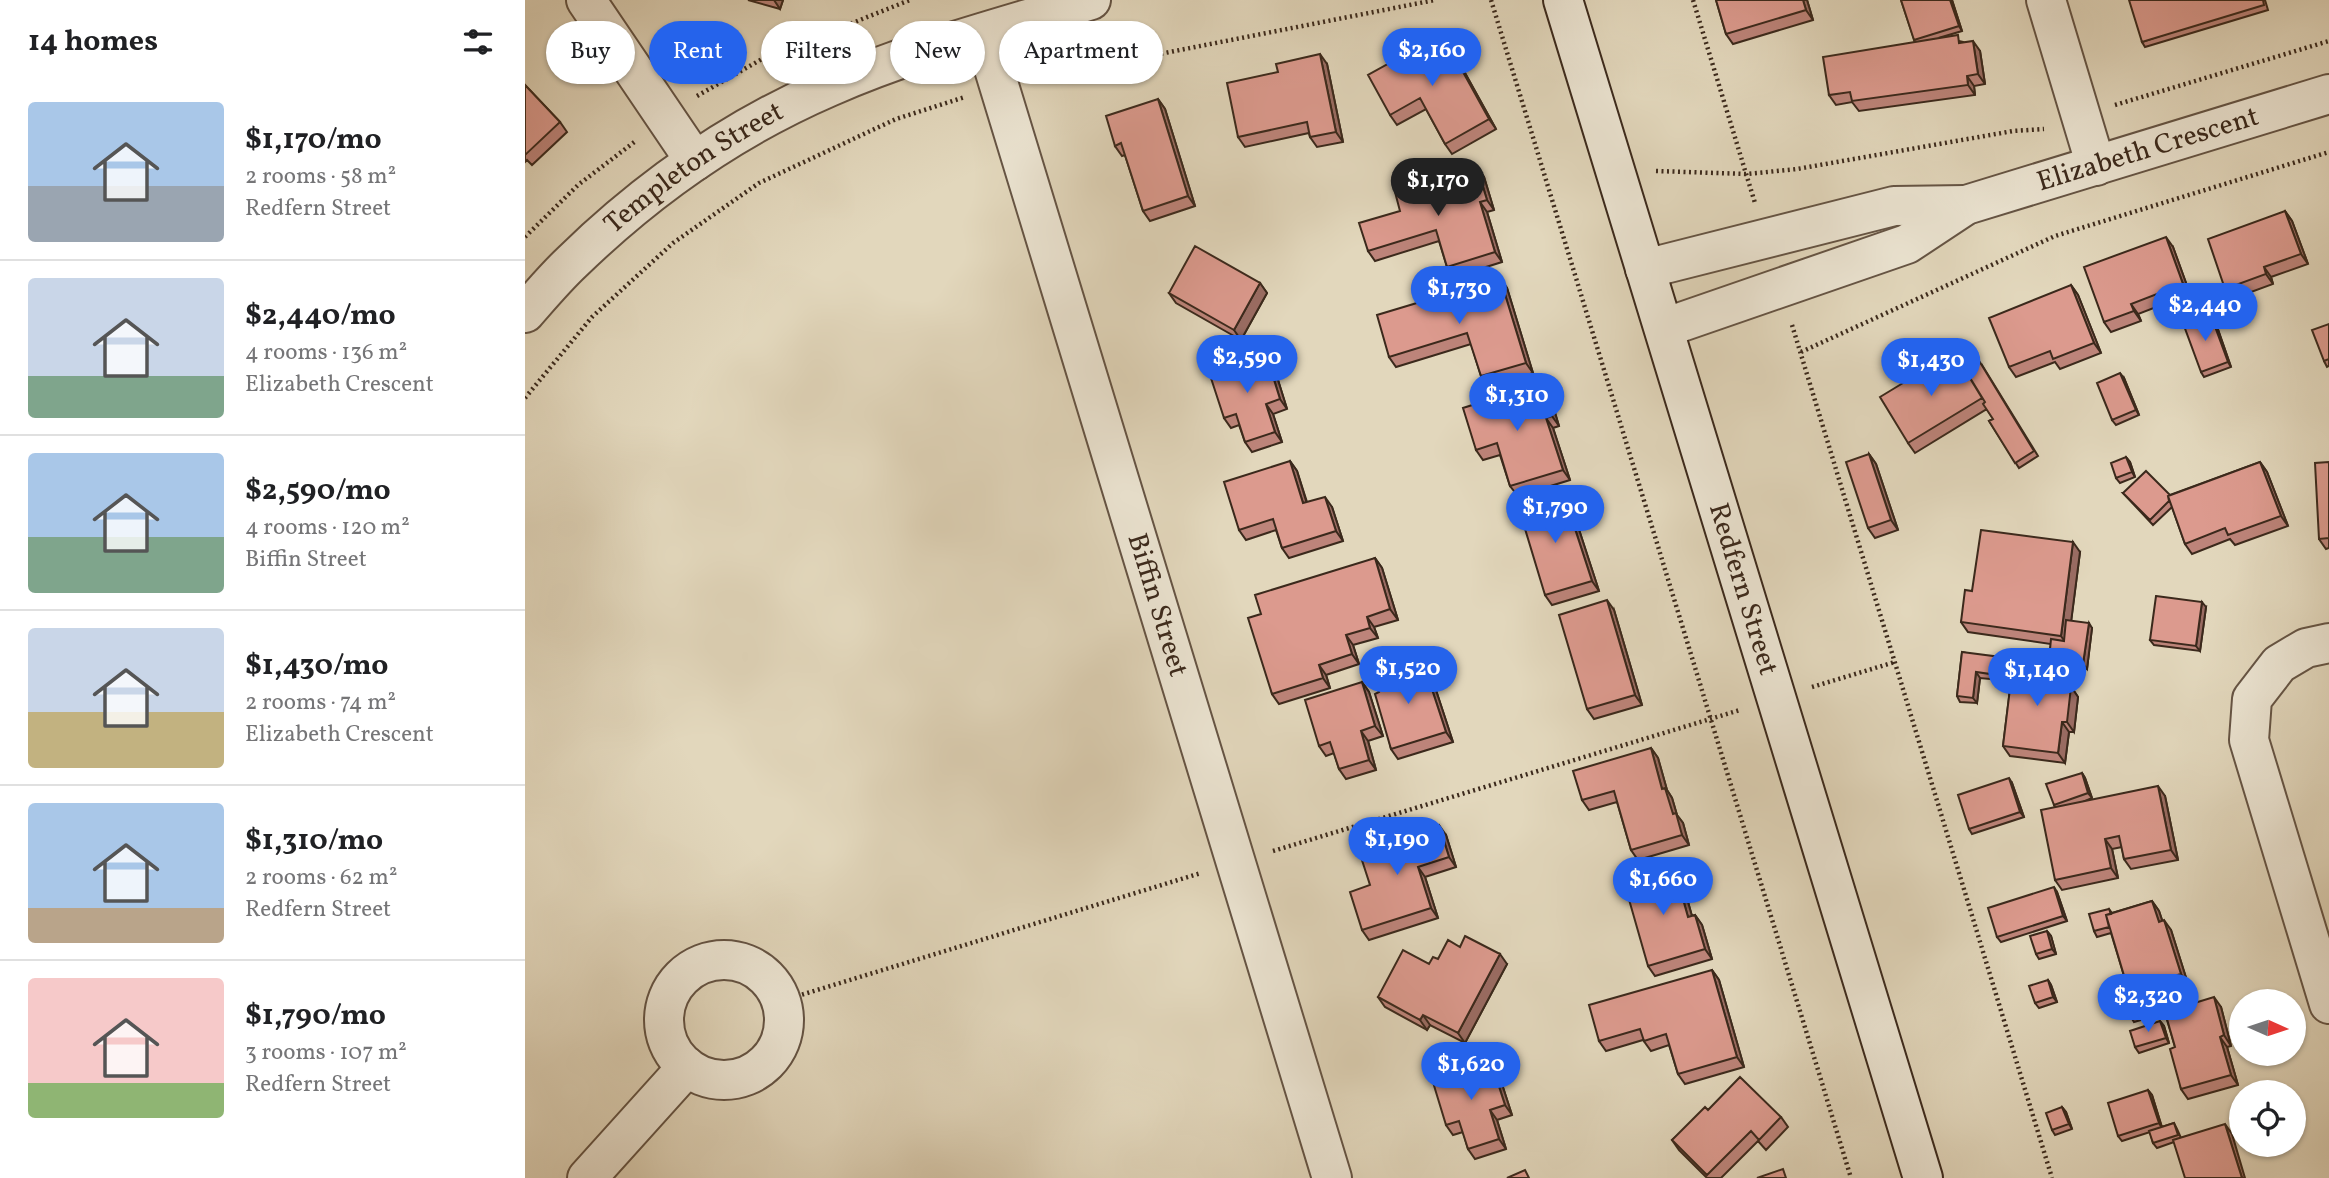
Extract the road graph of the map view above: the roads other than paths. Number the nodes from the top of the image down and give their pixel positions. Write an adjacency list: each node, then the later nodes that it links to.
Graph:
1 (586, 0): 9 (street)
2 (1091, 0): 5 (street, Templeton Street)
3 (1563, 0): 12 (street, Redfern Street)
4 (2046, 0): 10 (street)
5 (985, 32)
6 (985, 40): 19 (street, Biffin Street)
7 (890, 64): 9 (street, Templeton Street)
8 (2329, 94): 10 (street, Elizabeth Crescent)
9 (695, 161): 13 (street, Templeton Street)
10 (2096, 166): 11 (street, Elizabeth Crescent)
11 (1966, 205): 12 (street, Elizabeth Crescent); 14 (street, Elizabeth Crescent)
12 (1645, 270): 14 (street, Redfern Street)
13 (525, 313)
14 (1664, 328): 20 (street, Redfern Street)
15 (2329, 643): 16 (street)
16 (2329, 1004)
17 (687, 1067): 17 (street); 18 (street)
18 (587, 1178)
19 (1332, 1178)
20 (1923, 1178)

